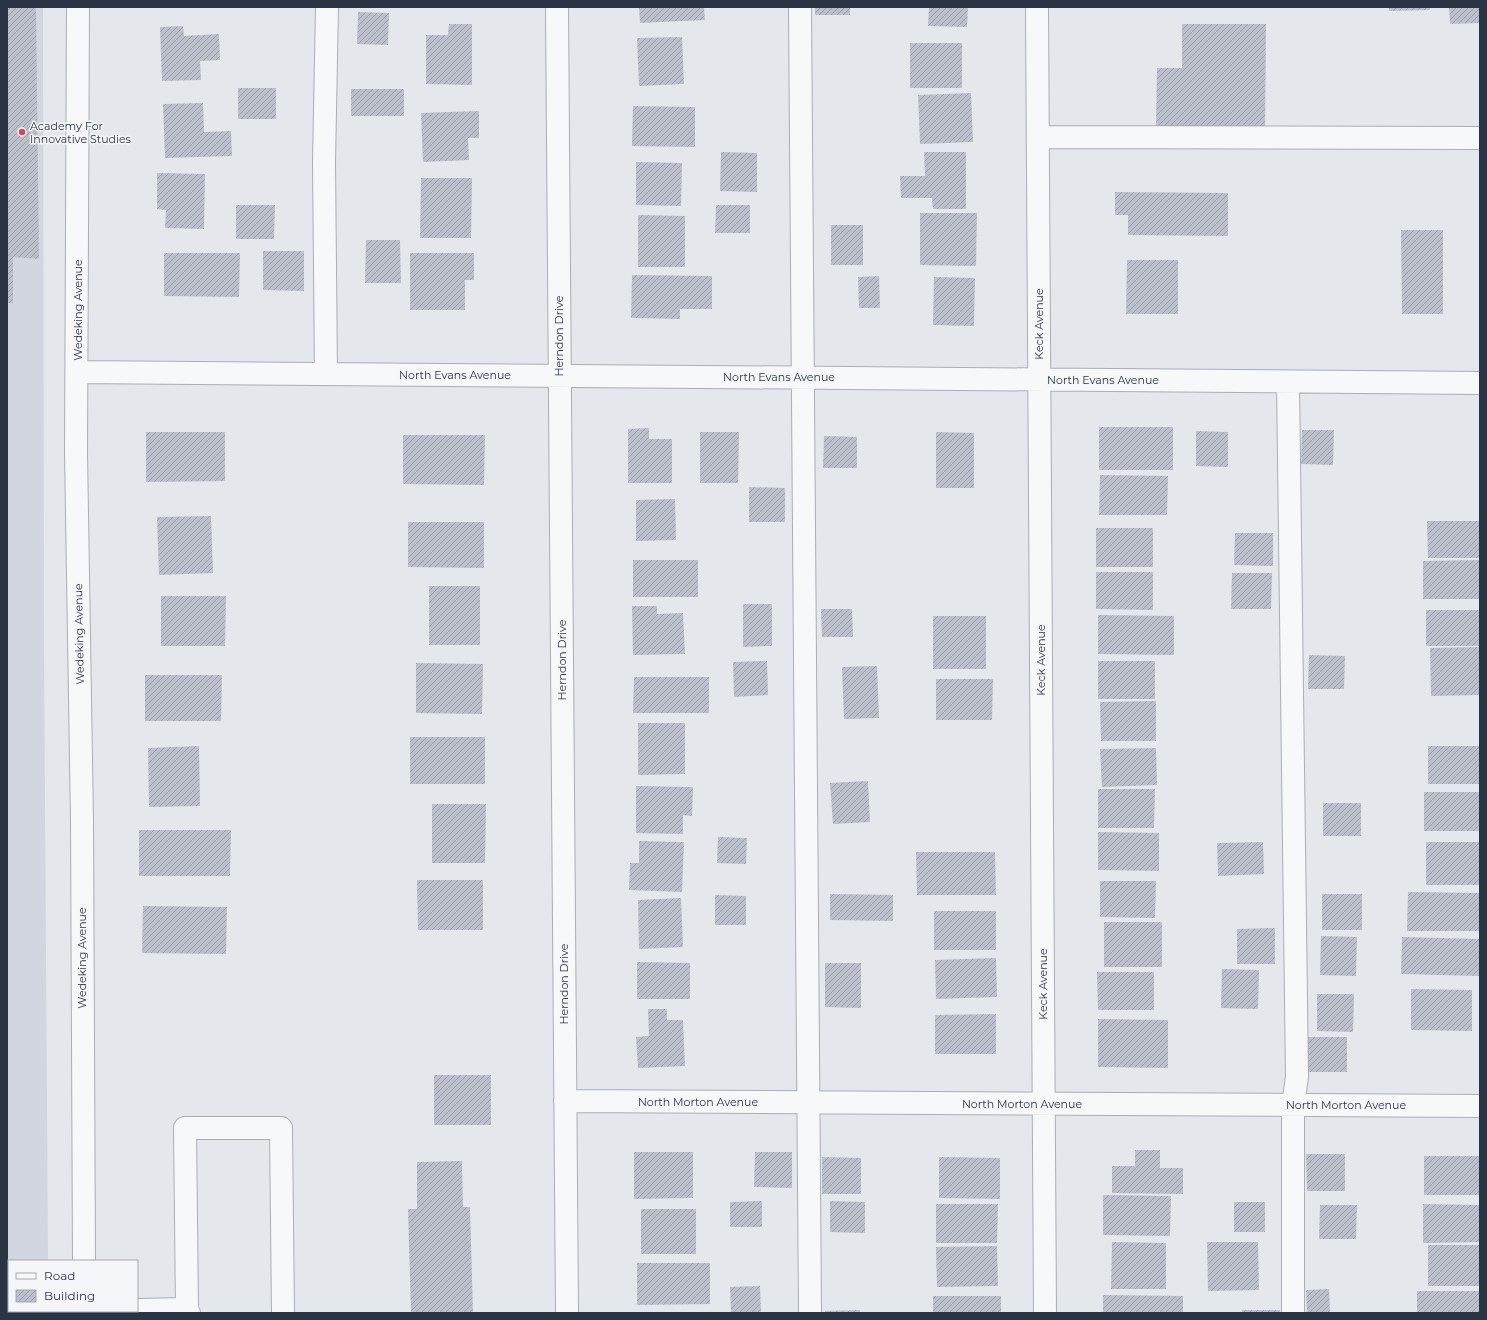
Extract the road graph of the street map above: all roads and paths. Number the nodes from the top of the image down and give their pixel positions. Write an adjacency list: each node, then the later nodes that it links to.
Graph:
1 (78, 7): 8 (street, Wedeking Avenue)
2 (327, 7): 9 (street)
3 (557, 7): 10 (street, Herndon Drive)
4 (800, 7): 11 (street)
5 (1037, 7): 6 (street, Keck Avenue)
6 (1038, 137): 7 (street); 12 (street, Keck Avenue)
7 (1480, 138)
8 (78, 372): 9 (street, North Evans Avenue); 20 (street, Wedeking Avenue)
9 (326, 374): 10 (street, North Evans Avenue)
10 (560, 376): 11 (street, North Evans Avenue); 15 (street, Herndon Drive)
11 (804, 378): 12 (street, North Evans Avenue); 16 (street)
12 (1039, 380): 13 (street, North Evans Avenue); 17 (street, Keck Avenue)
13 (1288, 382): 14 (street, North Evans Avenue); 18 (street)
14 (1480, 384)
15 (565, 1101): 16 (street, North Morton Avenue); 24 (street, Herndon Drive)
16 (807, 1102): 17 (street, North Morton Avenue); 25 (street)
17 (1044, 1104): 18 (street, North Morton Avenue); 26 (street, Keck Avenue)
18 (1293, 1105): 19 (street, North Morton Avenue); 27 (street)
19 (1480, 1106)
20 (84, 1260)
21 (138, 1310): 22 (street)
22 (188, 1311): 23 (street)
23 (284, 1313)
24 (567, 1313)
25 (810, 1313)
26 (1045, 1313)
27 (1293, 1313)

